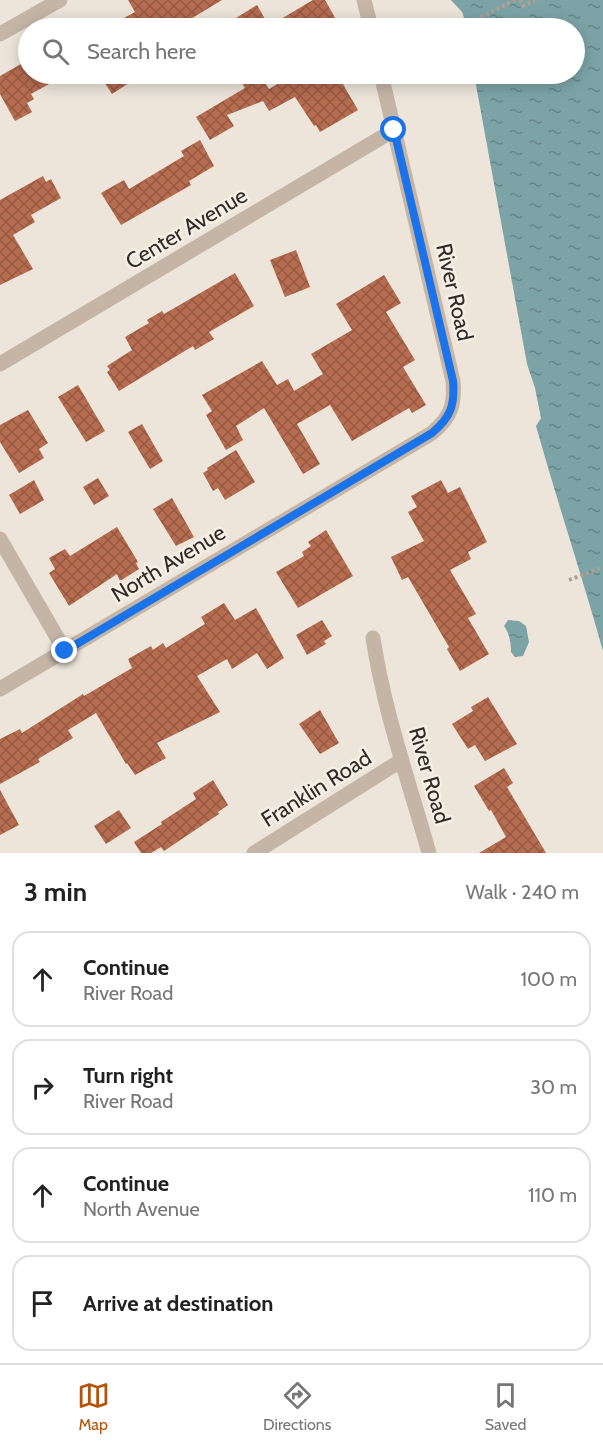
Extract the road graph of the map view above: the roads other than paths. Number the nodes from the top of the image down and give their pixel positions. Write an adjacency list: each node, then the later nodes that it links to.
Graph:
1 (60, 0): 3 (street)
2 (364, 0): 4 (street)
3 (28, 18)
4 (368, 18)
5 (18, 24): 6 (street)
6 (0, 34)
7 (383, 84): 8 (street, River Road)
8 (394, 130): 9 (street, Center Avenue); 10 (street, River Road)
9 (0, 364)
10 (360, 476): 13 (street, North Avenue)
11 (0, 539): 13 (street)
12 (373, 638): 15 (street, River Road)
13 (65, 651): 14 (street, North Avenue)
14 (0, 689)
15 (402, 760): 16 (street, Franklin Road); 17 (street, River Road)
16 (254, 853)
17 (429, 853)

